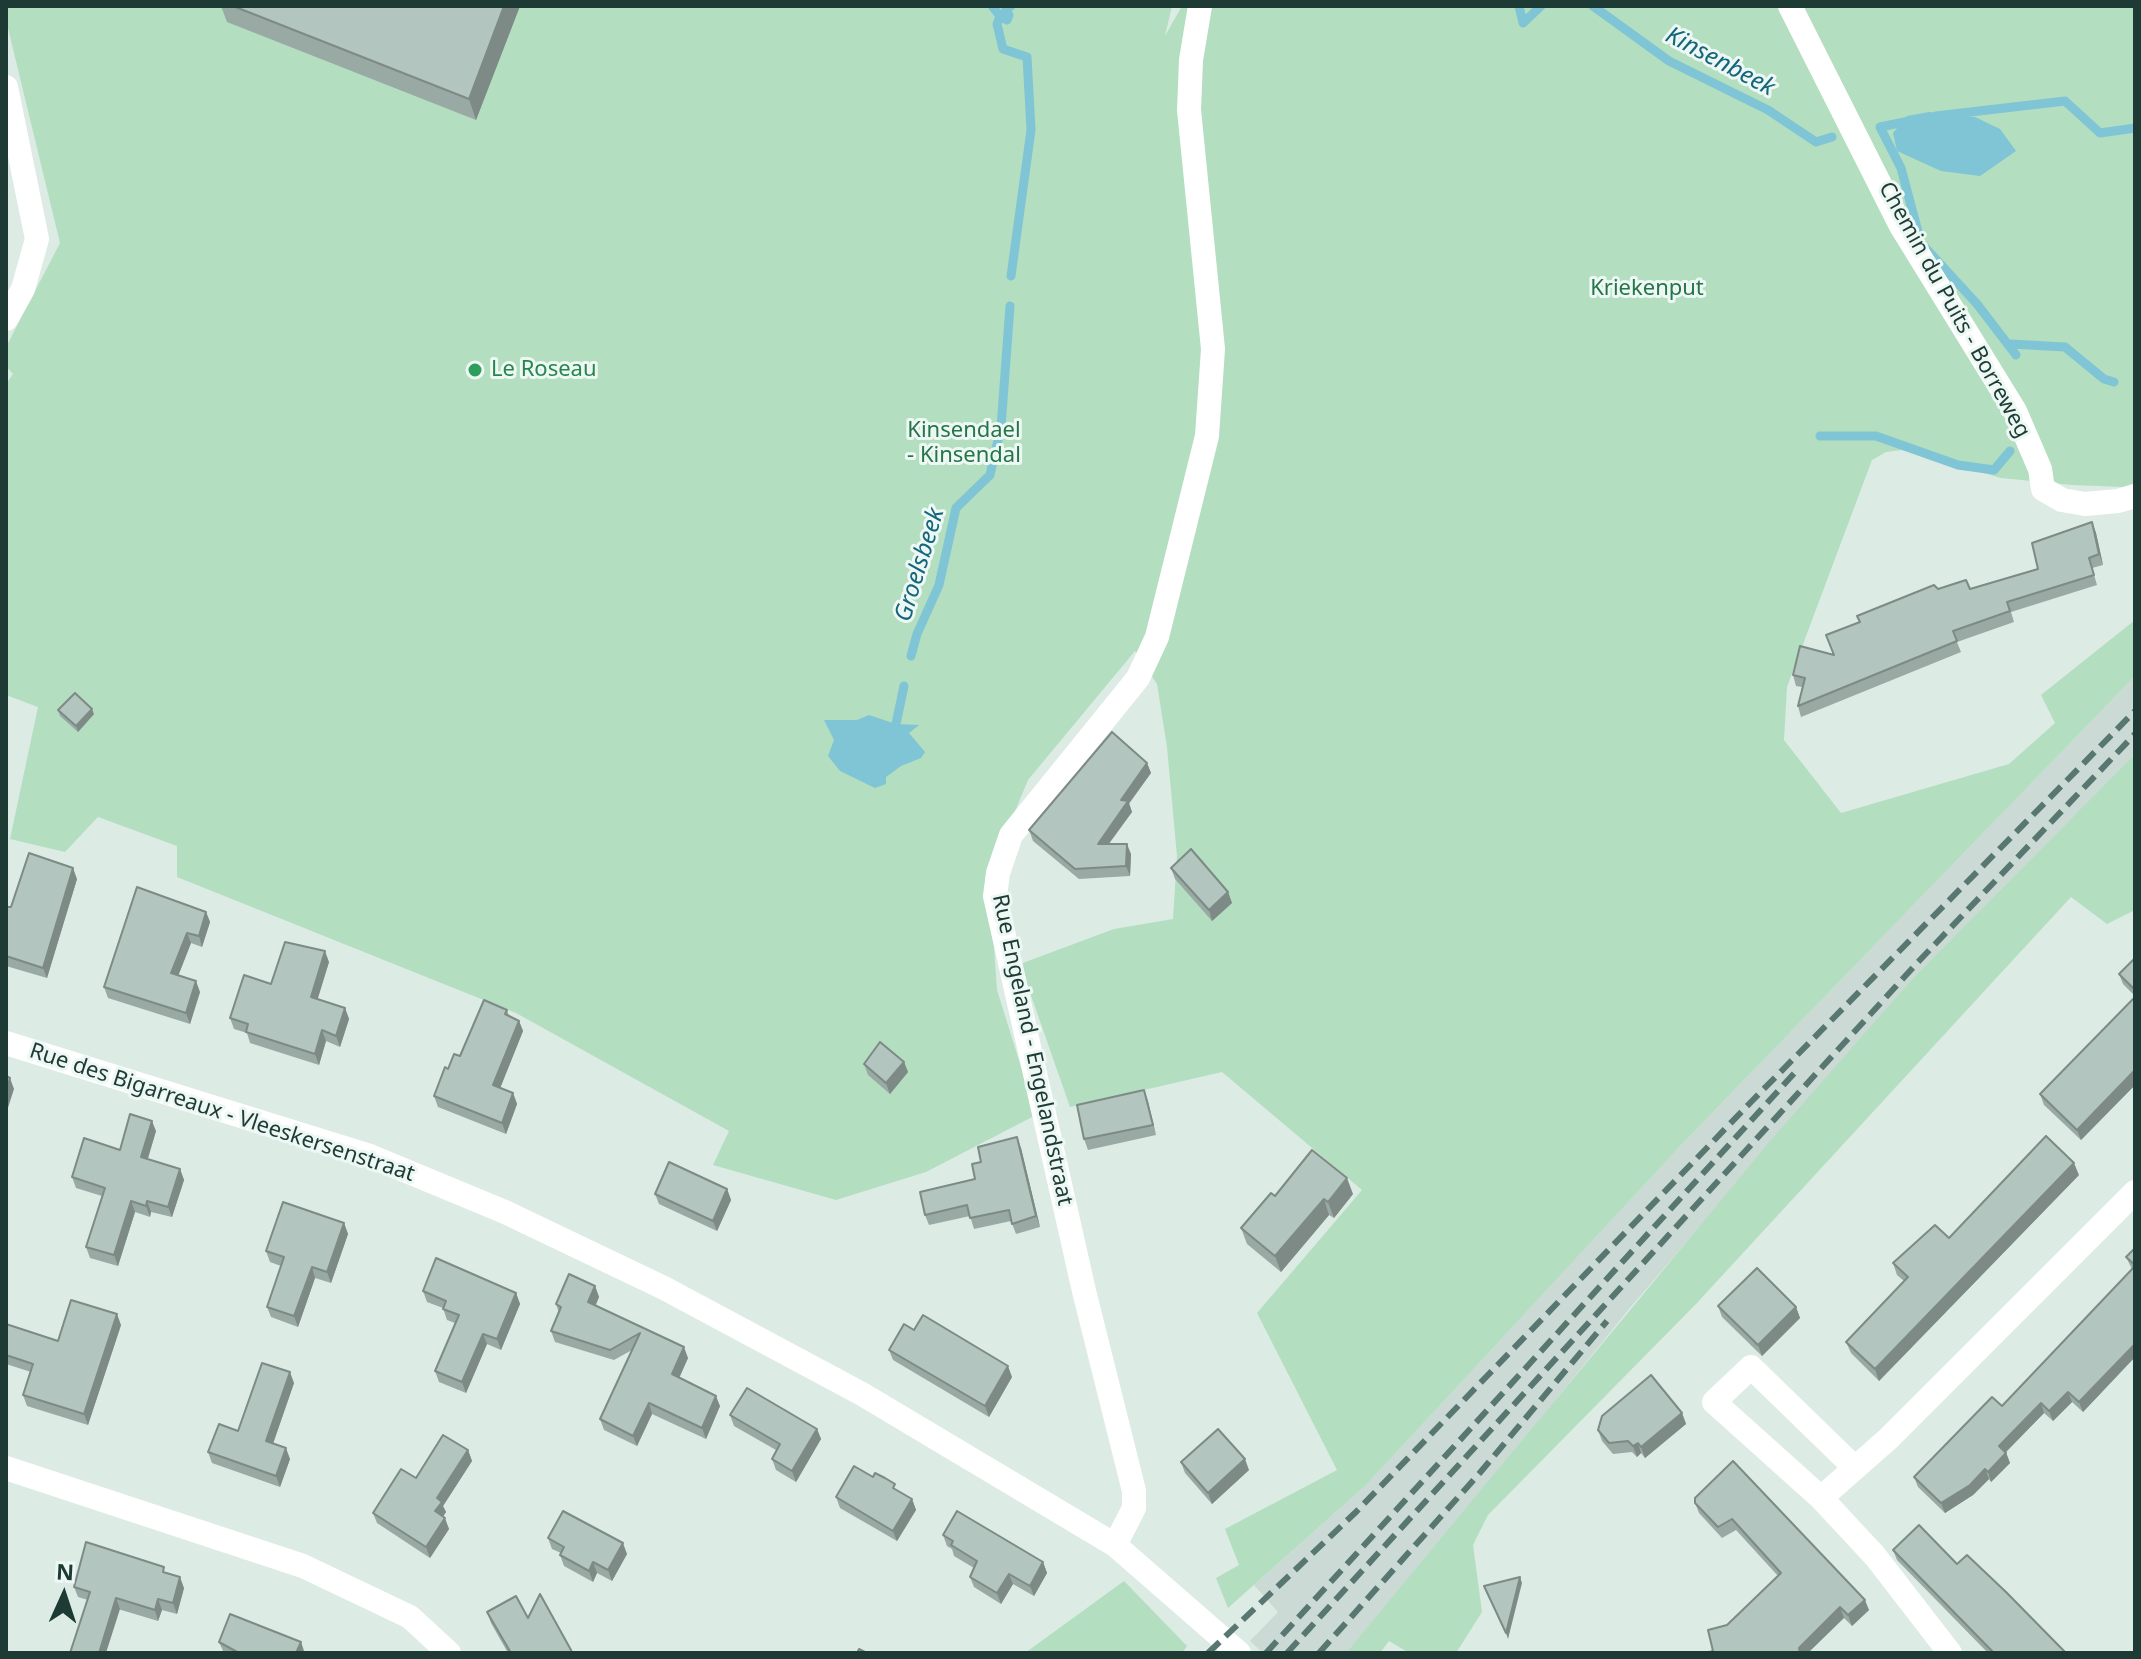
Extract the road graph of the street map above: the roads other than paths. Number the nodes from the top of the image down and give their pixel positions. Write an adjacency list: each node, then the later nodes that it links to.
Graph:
1 (1200, 6): 11 (street, Rue Engeland - Engelandstraat)
2 (1790, 6): 5 (street, Chemin du Puits - Borreweg)
3 (6, 87): 4 (street)
4 (6, 319)
5 (2135, 496)
6 (6, 1043): 11 (street, Rue des Bigarreaux - Vleeskersenstraat)
7 (2135, 1192): 9 (street)
8 (6, 1468): 12 (street)
9 (1855, 1468): 10 (street); 10 (street)
10 (1821, 1498): 14 (street)
11 (1115, 1545): 13 (street)
12 (449, 1653)
13 (1239, 1653)
14 (1950, 1653)

